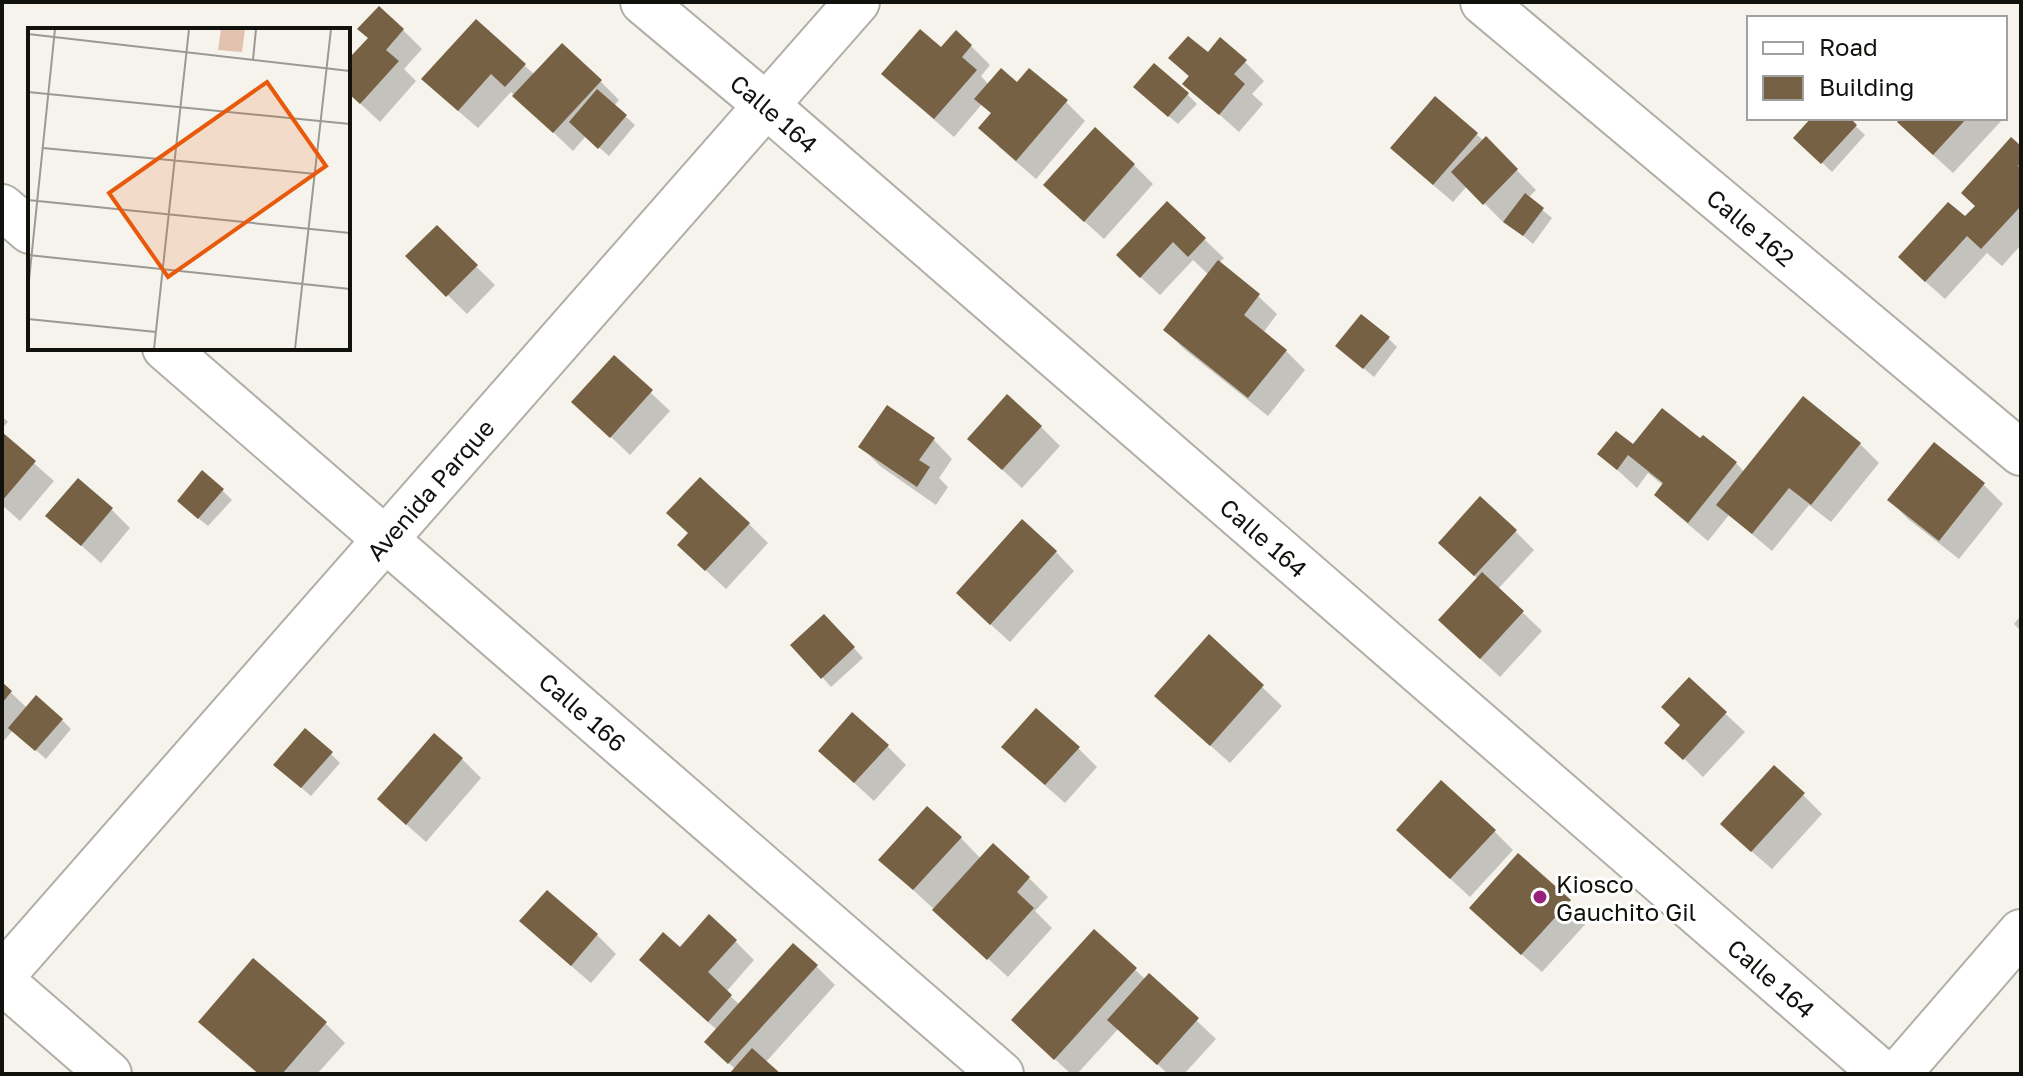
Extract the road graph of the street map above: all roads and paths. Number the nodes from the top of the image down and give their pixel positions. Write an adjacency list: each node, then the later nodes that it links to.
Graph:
1 (643, 2): 4 (street, Calle 164)
2 (857, 2): 4 (street, Avenida Parque)
3 (1483, 2): 8 (street, Calle 162)
4 (766, 105): 9 (street, Avenida Parque); 14 (street, Calle 164)
5 (2, 207): 6 (street)
6 (28, 229)
7 (167, 350): 9 (street, Calle 166)
8 (2021, 453)
9 (386, 538): 11 (street, Avenida Parque); 13 (street, Calle 166)
10 (2021, 932): 15 (street)
11 (2, 979): 12 (street)
12 (109, 1074)
13 (1001, 1074)
14 (1883, 1074)
15 (1898, 1074)

